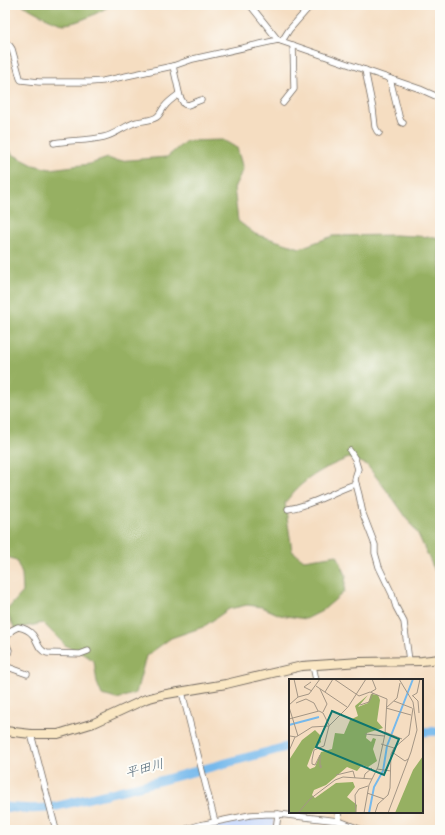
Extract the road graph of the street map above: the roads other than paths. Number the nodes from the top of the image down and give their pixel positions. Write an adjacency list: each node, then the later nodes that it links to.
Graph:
1 (250, 5): 3 (street)
2 (311, 5): 3 (street)
3 (280, 40): 5 (street); 6 (street)
4 (5, 42): 6 (street)
5 (293, 46): 7 (street); 12 (street)
6 (172, 66): 9 (street)
7 (365, 70): 8 (street); 14 (street)
8 (390, 79): 10 (street); 13 (street)
9 (180, 94): 11 (street); 15 (street)
10 (440, 98)
11 (201, 100)
12 (283, 103)
13 (404, 123)
14 (379, 133)
15 (54, 143)
16 (350, 451): 17 (street)
17 (356, 484): 18 (street); 23 (street)
18 (288, 509)
19 (5, 640): 20 (street); 21 (street)
20 (88, 651)
21 (5, 655)
22 (440, 659): 23 (street)
23 (409, 661): 25 (street)
24 (5, 666): 26 (street)
25 (313, 666): 27 (street); 28 (street)
26 (27, 674)
27 (316, 679)
28 (182, 692): 30 (street); 34 (street)
29 (5, 731): 30 (street)
30 (31, 734): 35 (street)
31 (338, 813): 33 (street)
32 (278, 814): 33 (street); 34 (street); 37 (street)
33 (338, 821): 38 (street)
34 (216, 822): 36 (street)
35 (56, 830)
36 (183, 830)
37 (276, 830)
38 (362, 830)

